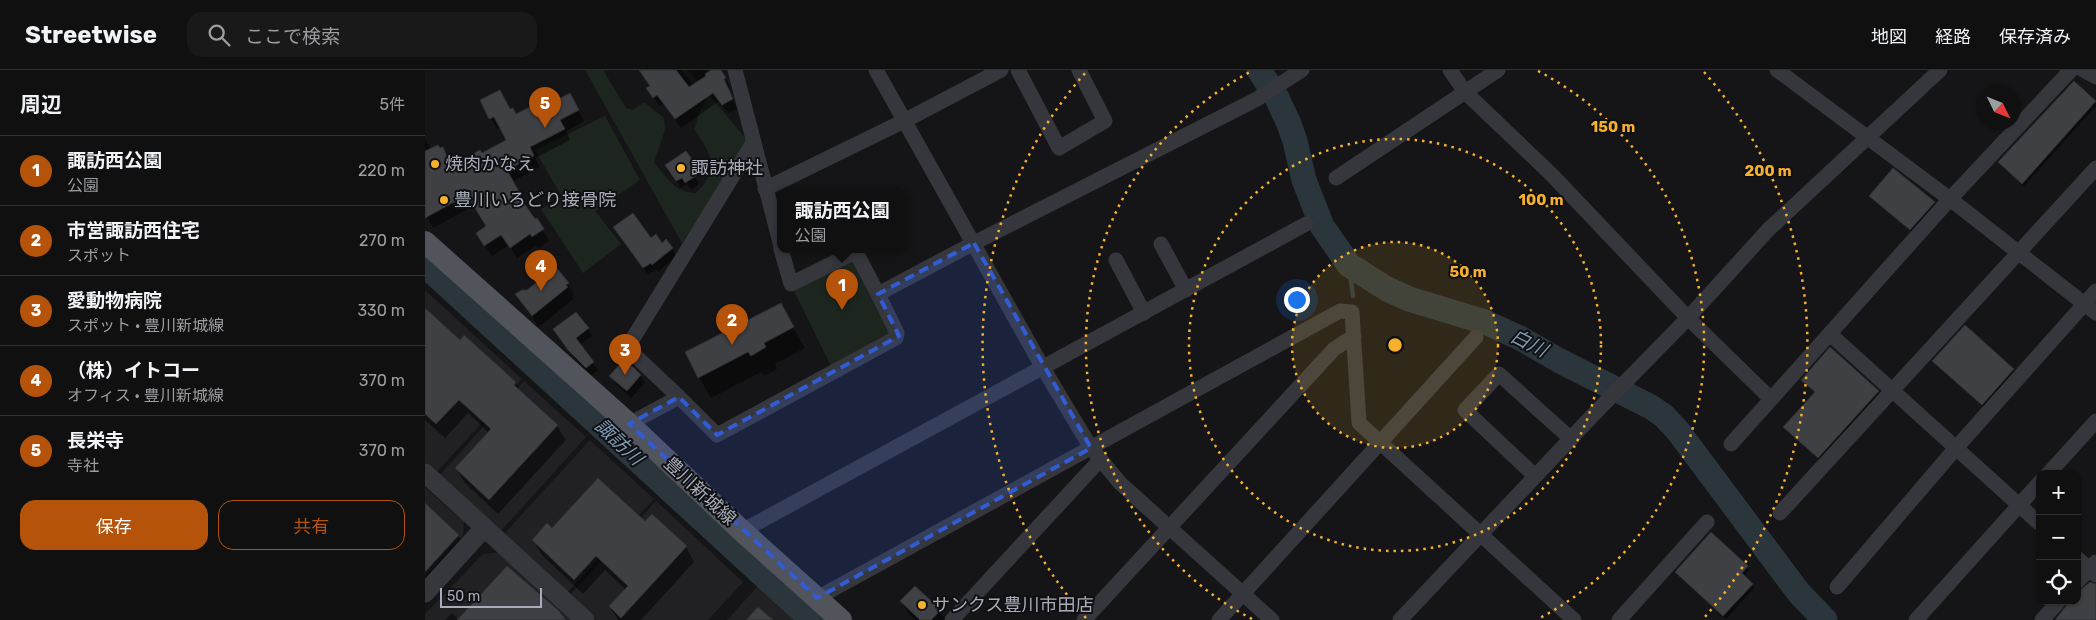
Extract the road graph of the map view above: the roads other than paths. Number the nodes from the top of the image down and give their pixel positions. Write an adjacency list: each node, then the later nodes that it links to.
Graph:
1 (735, 70): 18 (street)
2 (876, 70): 16 (street)
3 (1001, 70): 16 (street)
4 (1018, 70): 5 (street)
5 (1079, 70)
6 (1302, 70): 26 (street)
7 (1450, 70): 15 (street)
8 (1498, 70): 15 (street)
9 (1777, 70): 13 (street)
10 (1940, 70): 17 (street)
11 (2071, 70): 22 (street)
12 (2083, 70): 14 (street)
13 (1795, 75): 17 (street)
14 (2096, 77)
15 (1465, 92): 20 (street); 38 (street)
16 (904, 121): 21 (street); 26 (street)
17 (1868, 137): 22 (street); 38 (street)
18 (753, 143): 21 (street); 44 (street)
19 (2096, 168): 28 (street)
20 (1335, 178)
21 (765, 189): 24 (street)
22 (1950, 199): 28 (street); 39 (street)
23 (1306, 224): 33 (street)
24 (777, 233)
25 (425, 242): 47 (main road, 豊川新城線)
26 (974, 243): 35 (street); 42 (street)
27 (1161, 244): 33 (street)
28 (2018, 252): 36 (street); 43 (street)
29 (782, 253): 30 (street)
30 (853, 253)
31 (853, 253): 35 (street)
32 (1116, 260): 37 (street)
33 (1186, 290): 37 (street)
34 (2096, 291): 36 (street)
35 (878, 294): 44 (street)
36 (2090, 309): 51 (street)
37 (1144, 313): 42 (street)
38 (1688, 318): 45 (street); 48 (street)
39 (1830, 334): 43 (street); 45 (street)
40 (1355, 336): 49 (street); 52 (street); 61 (street)
41 (1476, 337): 49 (street)
42 (1043, 368): 52 (street); 63 (street)
43 (1892, 390): 51 (street); 58 (street)
44 (679, 397): 47 (street)
45 (1771, 399): 50 (street)
46 (2096, 421): 53 (street)
47 (629, 424): 63 (main road, 豊川新城線)
48 (1571, 439): 55 (street); 55 (street)
49 (1380, 443): 64 (street); 70 (street)
50 (1731, 444)
51 (1956, 448): 57 (street); 68 (street)
52 (1096, 454): 61 (street); 71 (street); 75 (street)
53 (2052, 470)
54 (425, 473): 62 (street)
55 (1535, 476): 64 (street)
56 (2036, 486): 57 (street)
57 (2019, 505): 59 (street); 82 (street)
58 (1780, 513)
59 (2036, 520)
60 (1707, 522): 81 (street)
61 (1169, 527): 70 (street); 76 (street)
62 (484, 528): 69 (street); 73 (street)
63 (742, 532): 71 (main road, 豊川新城線)
64 (1479, 534): 79 (street); 80 (street)
65 (2080, 560): 66 (street)
66 (2094, 568): 67 (street)
67 (2081, 579)
68 (1837, 587)
69 (425, 592)
70 (1243, 594): 77 (street); 78 (street)
71 (817, 598): 74 (main road, 豊川新城線)
72 (2055, 605): 83 (street)
73 (585, 620)
74 (841, 620)
75 (952, 620)
76 (1084, 620)
77 (1219, 620)
78 (1272, 620)
79 (1400, 620)
80 (1574, 620)
81 (1619, 620)
82 (1916, 620)
83 (2042, 620)

